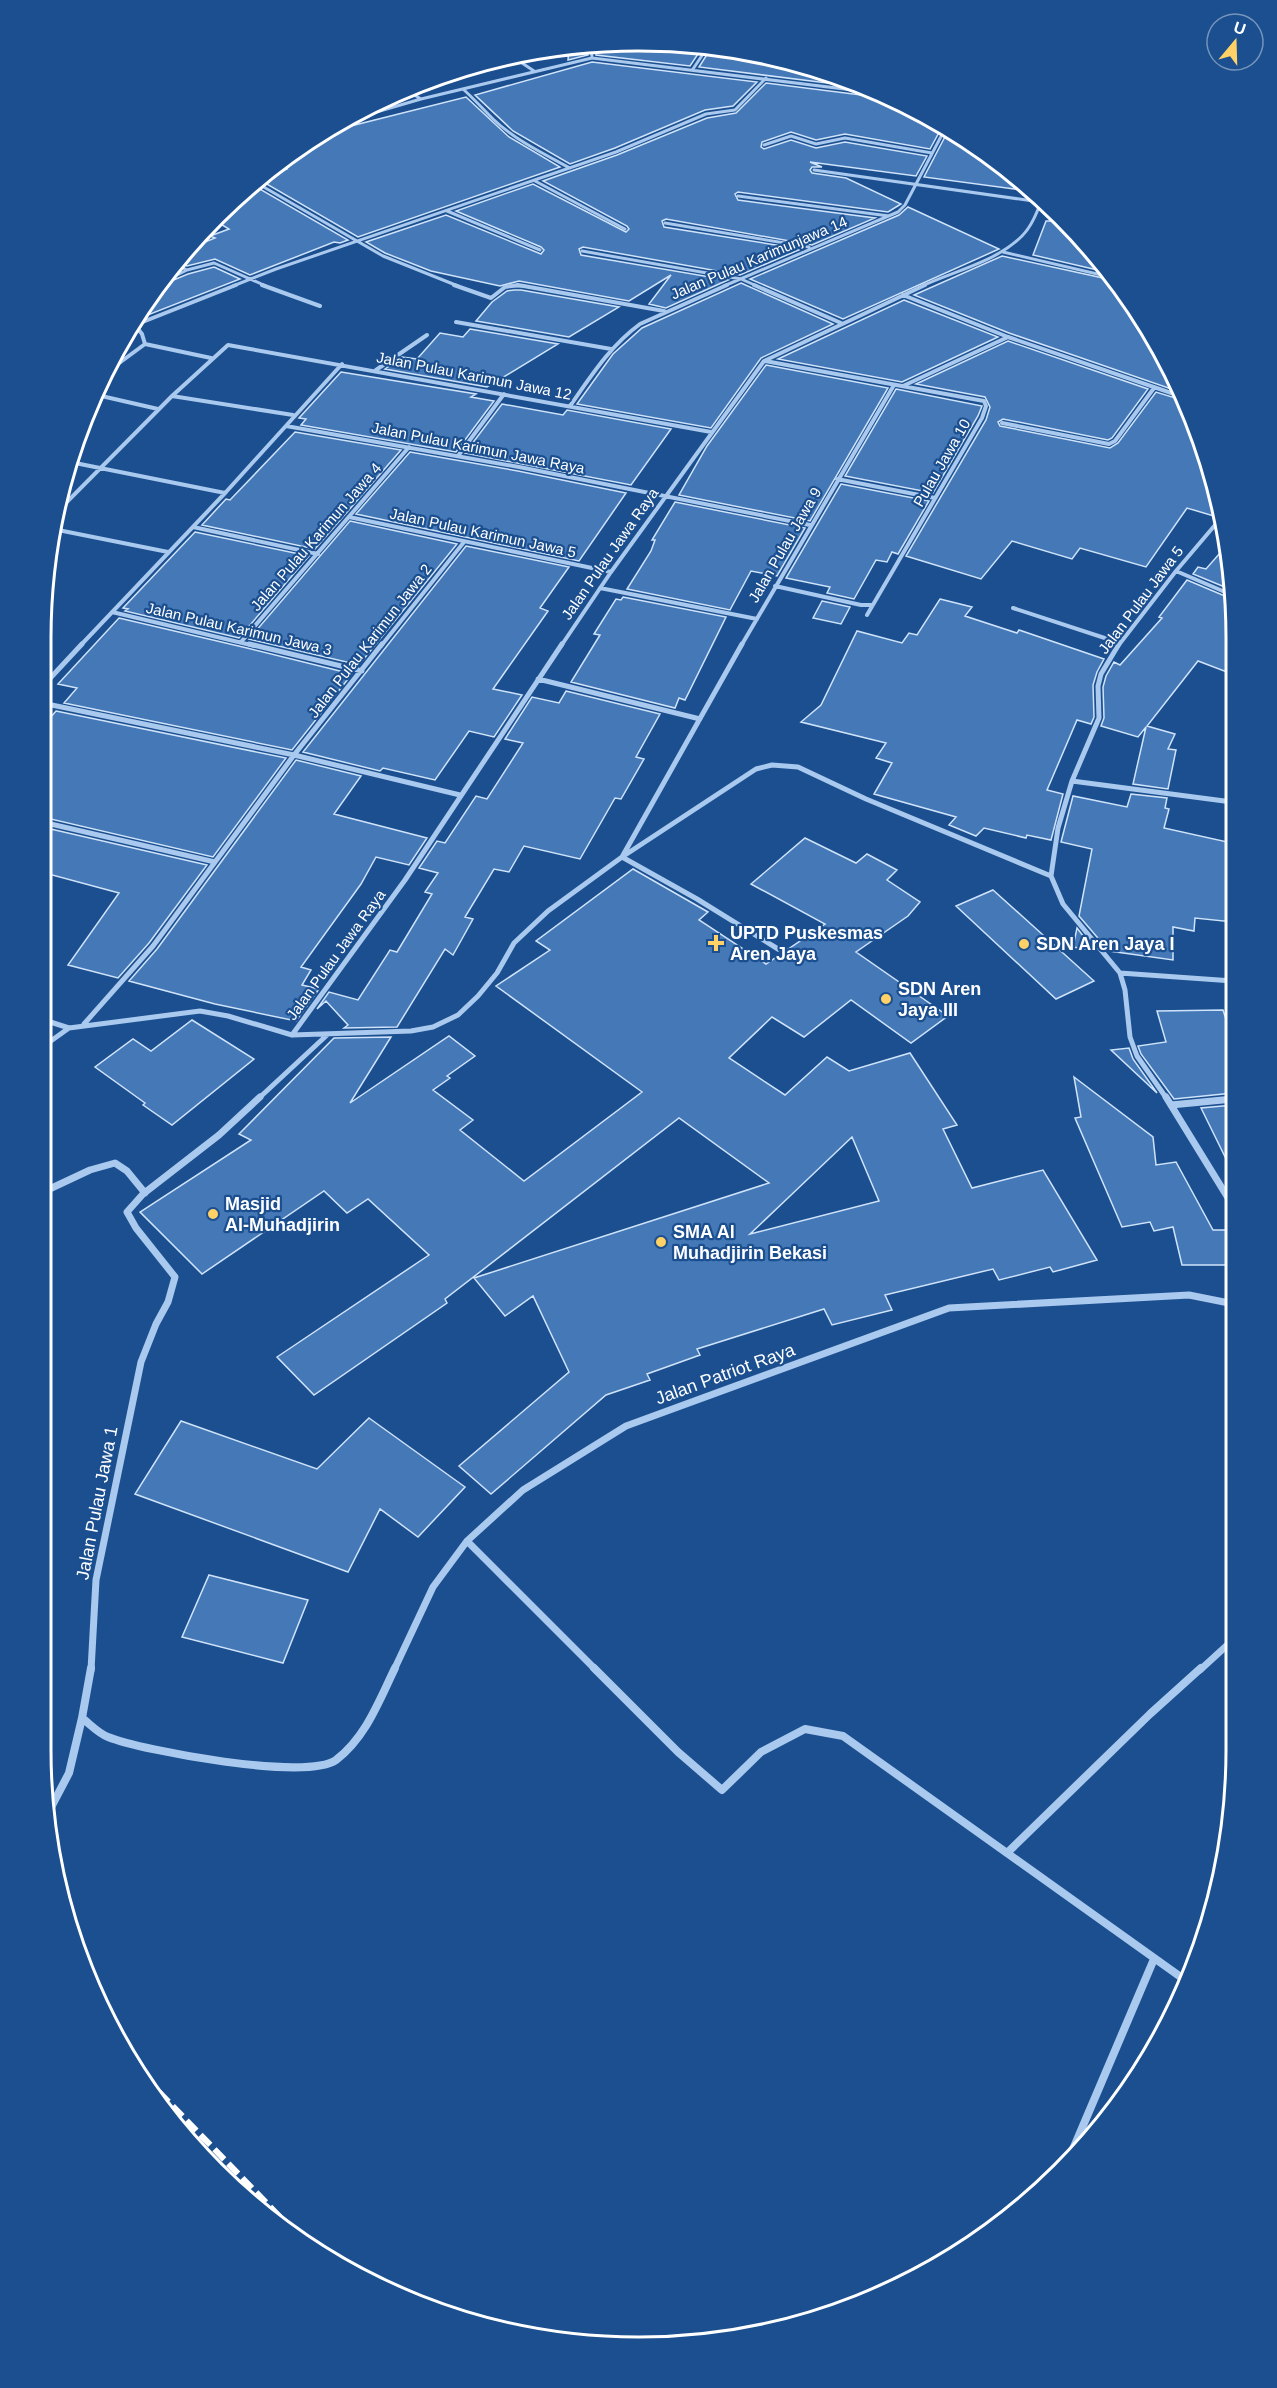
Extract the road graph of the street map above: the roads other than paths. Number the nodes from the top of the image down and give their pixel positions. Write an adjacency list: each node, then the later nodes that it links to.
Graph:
1 (592, 53): 3 (street)
2 (703, 55): 5 (street)
3 (592, 58): 5 (street); 6 (street)
4 (521, 63): 6 (street)
5 (693, 69): 7 (street)
6 (534, 71): 9 (street)
7 (766, 78): 8 (street); 17 (street)
8 (837, 88): 10 (street)
9 (463, 89): 12 (street); 17 (street)
10 (845, 89)
11 (415, 96): 12 (street)
12 (421, 99): 13 (street)
13 (384, 110)
14 (941, 136): 16 (street, Jalan Pulau Karimunjawa 14)
15 (764, 145): 16 (street)
16 (932, 153): 20 (street, Jalan Pulau Karimunjawa 14)
17 (570, 168): 19 (street)
18 (814, 170): 20 (street)
19 (535, 181): 25 (street); 28 (street)
20 (916, 184): 23 (street); 26 (street, Jalan Pulau Karimunjawa 14)
21 (263, 187): 29 (street)
22 (738, 196): 26 (street)
23 (1027, 198)
24 (1038, 208): 33 (street, Jalan Pulau Jawa Raya)
25 (447, 211): 29 (street); 31 (street)
26 (889, 216): 30 (street, Jalan Pulau Karimunjawa 14)
27 (665, 223): 30 (street)
28 (624, 229)
29 (357, 242): 39 (street); 42 (street)
30 (812, 247): 38 (street, Jalan Pulau Karimunjawa 14)
31 (540, 250)
32 (582, 251): 38 (street)
33 (1003, 252): 37 (street); 40 (street, Jalan Pulau Jawa Raya)
34 (183, 268): 35 (street)
35 (187, 270): 36 (street); 39 (street)
36 (177, 275)
37 (1100, 275)
38 (741, 279): 42 (street, Jalan Pulau Karimunjawa 14); 45 (street)
39 (249, 280): 41 (street); 43 (street)
40 (903, 295): 45 (street, Jalan Pulau Jawa Raya); 48 (street)
41 (320, 306)
42 (664, 311): 50 (street, Jalan Pulau Karimunjawa 14)
43 (146, 319)
44 (456, 322): 50 (street)
45 (841, 323): 53 (street, Jalan Pulau Jawa Raya)
46 (139, 330): 49 (street)
47 (427, 335): 55 (street)
48 (1008, 337): 57 (street); 58 (street)
49 (145, 344): 51 (street); 52 (street)
50 (611, 349): 63 (street, Jalan Pulau Karimunjawa 14)
51 (211, 358): 54 (street, Jalan Pulau Karimun Jawa 12); 62 (street)
52 (121, 361)
53 (764, 361): 56 (street, Pulau Jawa 10); 68 (street, Jalan Pulau Jawa Raya)
54 (342, 364): 55 (street, Jalan Pulau Karimun Jawa 12); 65 (street)
55 (376, 370): 60 (street, Jalan Pulau Karimun Jawa 12)
56 (894, 385): 57 (street, Pulau Jawa 10); 73 (street, Jalan Pulau Jawa 9)
57 (903, 386): 76 (street, Pulau Jawa 10)
58 (1154, 388): 59 (street); 66 (street)
59 (1172, 393)
60 (504, 394): 63 (street, Jalan Pulau Karimun Jawa 12); 70 (street)
61 (104, 396): 64 (street)
62 (172, 396): 64 (street); 65 (street)
63 (570, 406): 68 (street, Jalan Pulau Karimun Jawa 12)
64 (158, 410): 72 (street)
65 (294, 415): 67 (street)
66 (1002, 423)
67 (286, 426): 69 (street, Jalan Pulau Karimun Jawa Raya); 74 (street)
68 (711, 432): 75 (street, Jalan Pulau Jawa Raya)
69 (409, 447): 70 (street, Jalan Pulau Karimun Jawa Raya); 78 (street, Jalan Pulau Karimun Jawa 4)
70 (458, 456): 75 (street, Jalan Pulau Karimun Jawa Raya)
71 (78, 464): 72 (street)
72 (100, 468): 74 (street); 77 (street)
73 (837, 479): 76 (street); 79 (street, Jalan Pulau Jawa 9)
74 (225, 493): 81 (street)
75 (665, 496): 79 (street, Jalan Pulau Karimun Jawa Raya); 87 (street, Jalan Pulau Jawa Raya)
76 (935, 498): 91 (street, Pulau Jawa 10)
77 (67, 501)
78 (349, 517): 83 (street, Jalan Pulau Karimun Jawa 5); 85 (street, Jalan Pulau Karimun Jawa 4)
79 (810, 525): 88 (street, Jalan Pulau Jawa 9)
80 (1215, 525): 86 (street, Jalan Pulau Jawa 5)
81 (193, 527): 84 (street); 85 (street)
82 (61, 531): 84 (street)
83 (464, 542): 87 (street, Jalan Pulau Karimun Jawa 5); 98 (street, Jalan Pulau Karimun Jawa 2)
84 (168, 552): 93 (street)
85 (318, 554): 96 (street, Jalan Pulau Karimun Jawa 4)
86 (1176, 571): 90 (street); 97 (street, Jalan Pulau Jawa 5)
87 (611, 572): 89 (street, Jalan Pulau Jawa Raya)
88 (775, 586): 91 (street); 95 (street, Jalan Pulau Jawa 9)
89 (600, 588): 95 (street); 100 (street, Jalan Pulau Jawa Raya)
90 (1224, 591)
91 (873, 605): 94 (street, Pulau Jawa 10)
92 (1013, 608): 97 (street)
93 (112, 612): 96 (street, Jalan Pulau Karimun Jawa 3); 99 (street)
94 (867, 615)
95 (757, 619): 102 (street, Jalan Pulau Jawa 9)
96 (242, 642): 98 (street, Jalan Pulau Karimun Jawa 3)
97 (1120, 643): 104 (street, Jalan Pulau Jawa 5)
98 (362, 670): 103 (street, Jalan Pulau Karimun Jawa 2)
99 (51, 677)
100 (538, 679): 102 (street); 105 (street, Jalan Pulau Jawa Raya)
101 (51, 705): 103 (street)
102 (700, 719): 108 (street, Jalan Pulau Jawa 9)
103 (294, 755): 105 (street); 109 (street, Jalan Pulau Karimun Jawa 2)
104 (1072, 781): 106 (street); 110 (street, Jalan Pulau Jawa 5)
105 (460, 795): 117 (street, Jalan Pulau Jawa Raya)
106 (1226, 801)
107 (51, 824): 109 (street)
108 (622, 857): 110 (street); 111 (street); 118 (street)
109 (215, 862): 115 (street, Jalan Pulau Karimun Jawa 2)
110 (1050, 876): 112 (street)
111 (778, 949)
112 (1120, 973): 113 (street); 121 (street)
113 (1226, 981)
114 (51, 1022): 116 (street)
115 (83, 1025): 116 (street); 117 (street)
116 (69, 1028): 119 (street)
117 (292, 1035): 118 (street)
118 (327, 1035): 123 (street)
119 (51, 1041)
120 (1226, 1100): 121 (street)
121 (1171, 1105): 124 (street)
122 (51, 1188): 123 (street)
123 (145, 1193): 128 (street, Jalan Pulau Jawa 1)
124 (1226, 1195)
125 (1226, 1302): 126 (street, Jalan Patriot Raya)
126 (467, 1541): 128 (street, Jalan Patriot Raya); 130 (street)
127 (1226, 1646): 130 (street)
128 (82, 1718): 129 (street)
129 (54, 1803)
130 (1007, 1853): 131 (street)
131 (1154, 1959): 132 (street); 133 (street)
132 (1180, 1977)
133 (1077, 2141)

